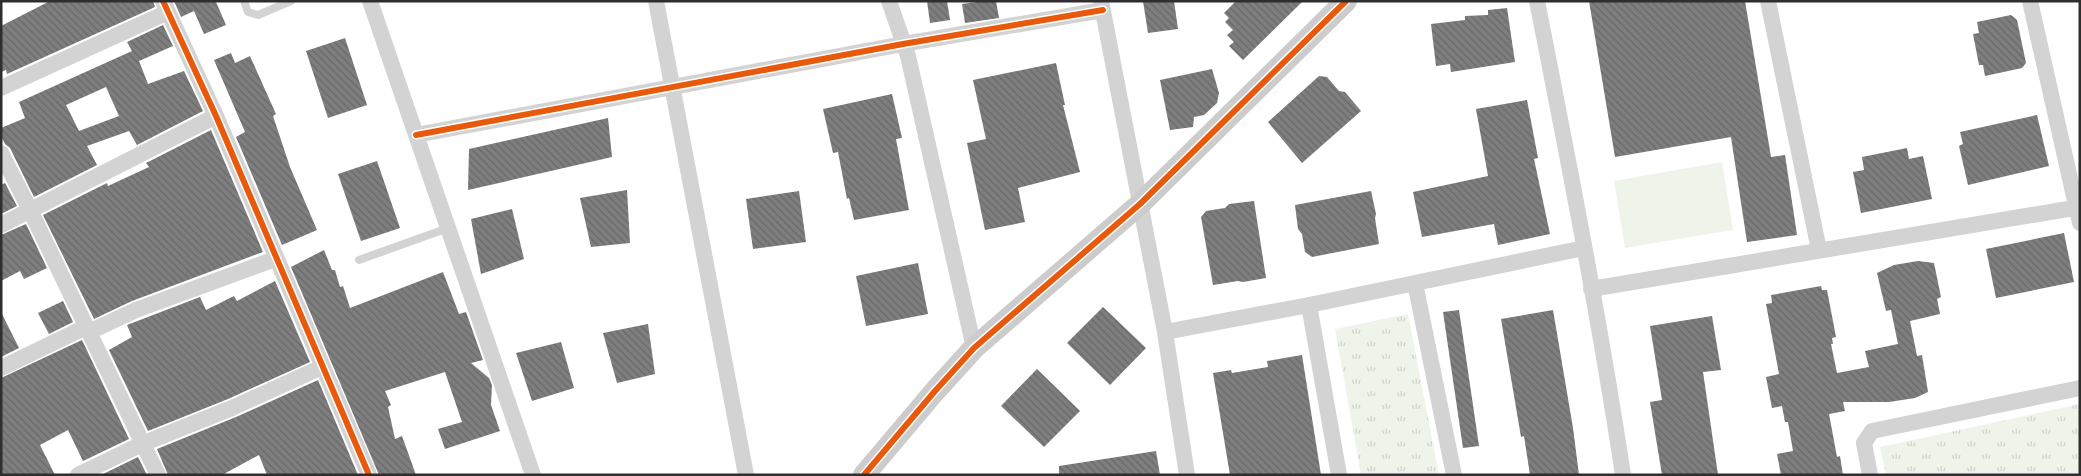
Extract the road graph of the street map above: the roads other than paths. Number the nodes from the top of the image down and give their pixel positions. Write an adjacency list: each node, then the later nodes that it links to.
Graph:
1 (244, 1): 2 (lane)
2 (291, 1)
3 (656, 1): 13 (street)
4 (889, 1): 12 (street)
5 (1346, 1): 18 (street)
6 (1537, 1): 23 (street)
7 (1768, 1): 24 (street)
8 (2030, 1): 20 (street)
9 (371, 2): 16 (street)
10 (1102, 5): 12 (street); 18 (street)
11 (166, 7): 14 (street); 15 (street)
12 (904, 44): 13 (street); 32 (street)
13 (672, 86): 16 (street); 41 (street)
14 (1, 88)
15 (216, 116): 19 (street); 25 (street)
16 (416, 135): 22 (street)
17 (1, 153): 19 (street)
18 (1140, 204): 31 (street); 32 (street)
19 (30, 210): 21 (street); 30 (street)
20 (2079, 212): 24 (street)
21 (1, 225)
22 (448, 228): 26 (lane); 40 (street)
23 (1584, 248): 27 (street); 28 (street)
24 (1819, 250): 28 (street)
25 (275, 258): 30 (street); 33 (street)
26 (359, 260)
27 (1415, 283): 29 (street); 45 (street)
28 (1591, 289): 46 (street)
29 (1309, 305): 31 (street); 44 (street)
30 (87, 329): 34 (street); 36 (street)
31 (1165, 332): 43 (street)
32 (974, 348): 42 (street)
33 (322, 366): 36 (street); 39 (street)
34 (1, 368)
35 (2080, 388): 47 (street)
36 (142, 444): 37 (street); 38 (street)
37 (78, 475)
38 (158, 475)
39 (369, 475)
40 (533, 475)
41 (746, 475)
42 (864, 475)
43 (1187, 475)
44 (1339, 475)
45 (1454, 475)
46 (1623, 475)
47 (1870, 475)

